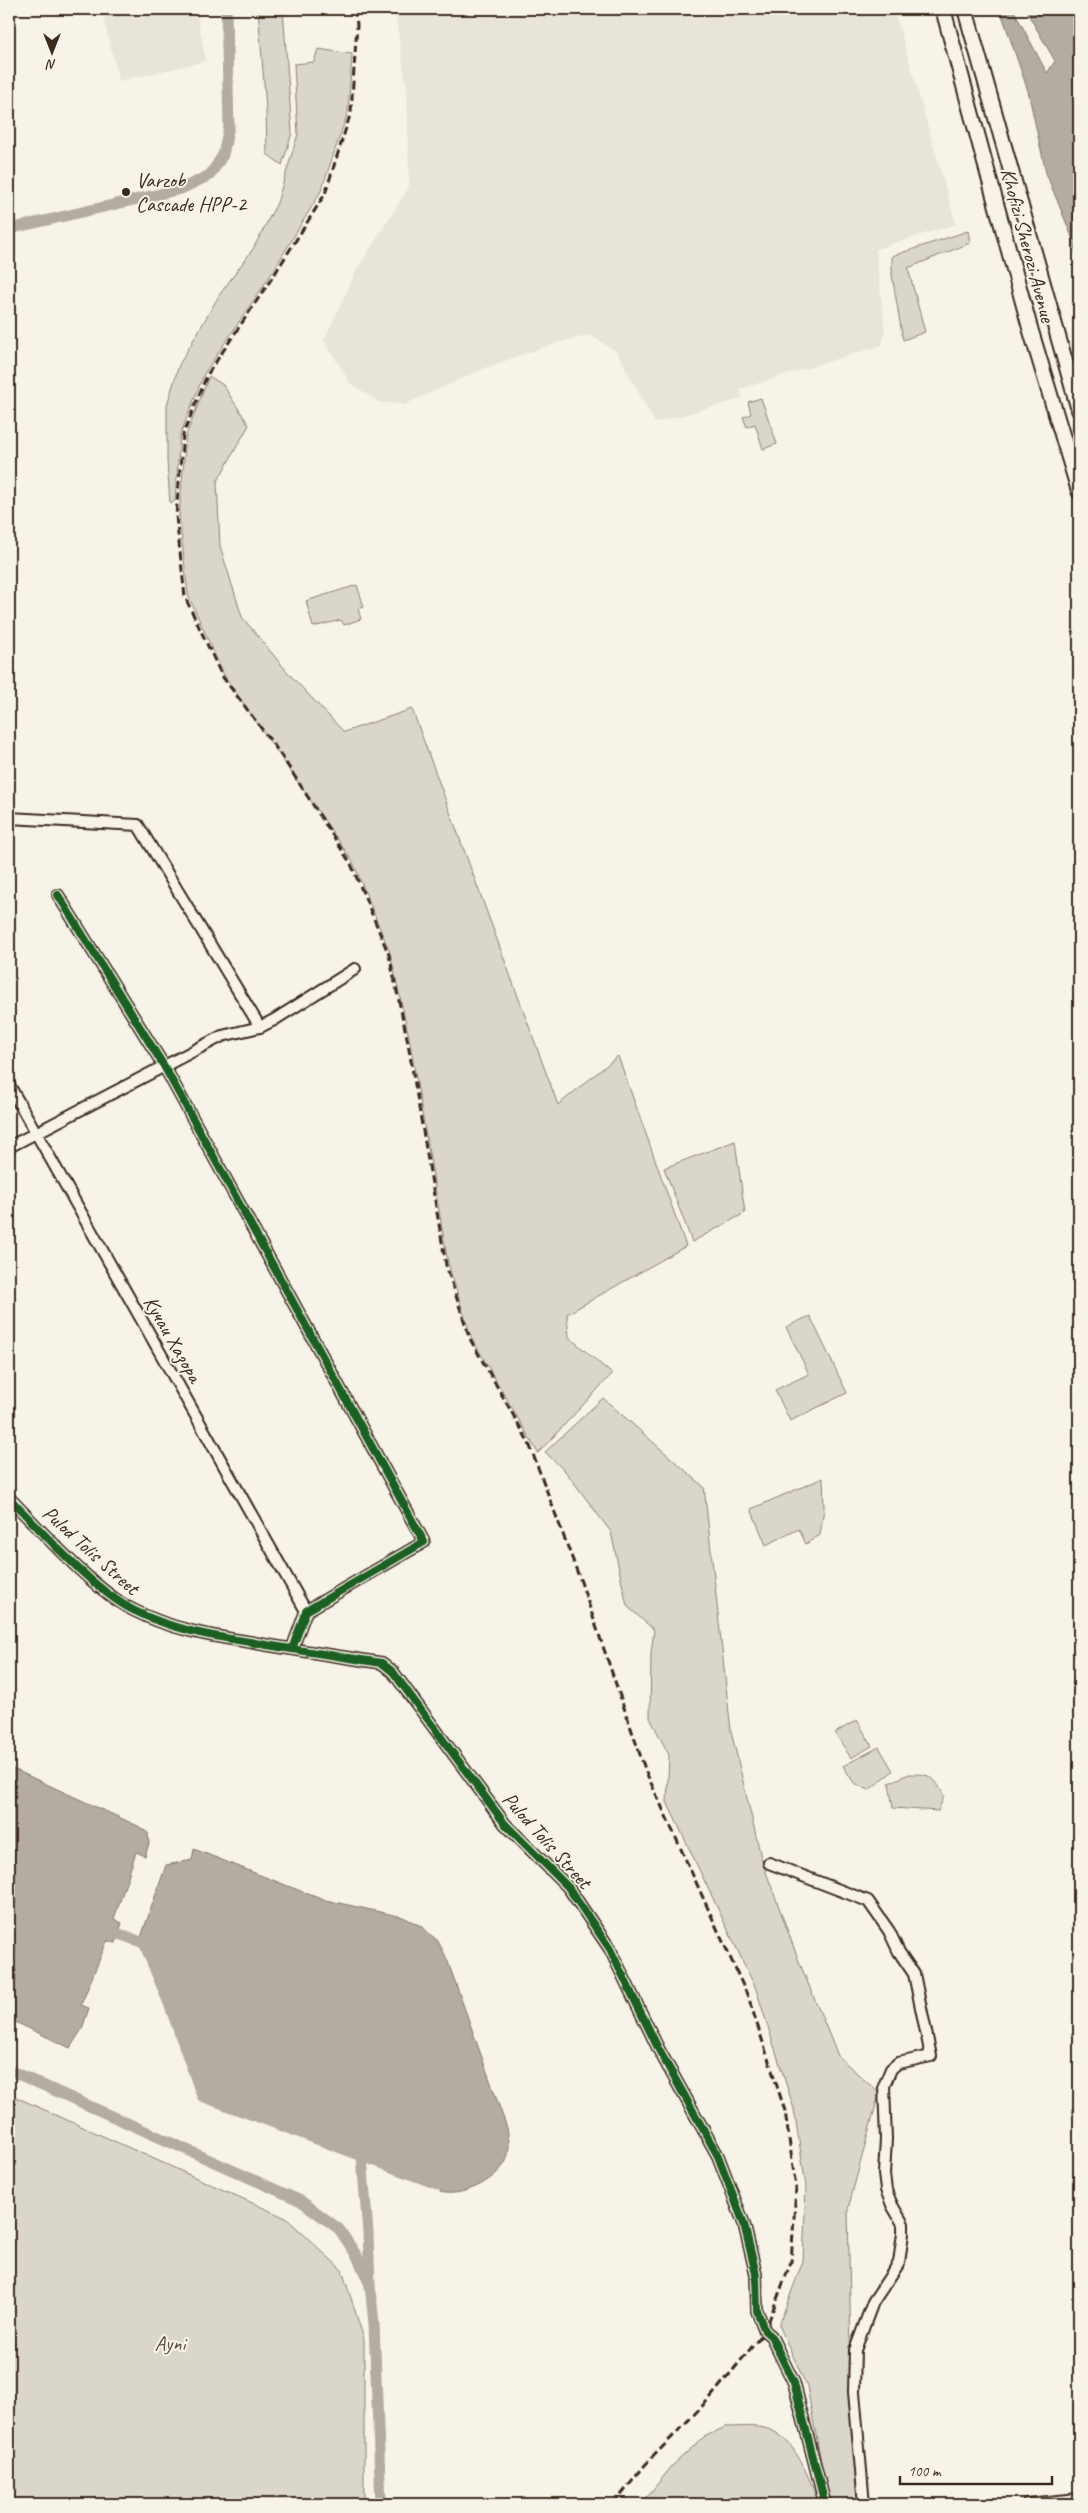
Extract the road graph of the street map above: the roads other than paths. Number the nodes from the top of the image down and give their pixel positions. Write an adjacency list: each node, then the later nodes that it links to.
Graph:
1 (943, 9): 4 (main road, Khofizi Sherozi Avenue)
2 (965, 9): 3 (main road, Khofizi Sherozi Avenue)
3 (1079, 410)
4 (1079, 491)
5 (9, 818): 8 (street)
6 (58, 894): 9 (street)
7 (355, 969): 8 (street)
8 (260, 1027): 9 (street)
9 (164, 1066): 11 (street); 14 (street)
10 (9, 1085): 11 (street, Кучаи Хазора)
11 (37, 1132): 12 (street); 14 (street, Кучаи Хазора)
12 (9, 1147)
13 (9, 1498): 15 (street, Pulod Tolis Street)
14 (306, 1611): 15 (street)
15 (292, 1649): 18 (street, Pulod Tolis Street)
16 (770, 1863): 19 (street)
17 (1079, 2499): 20 (street)
18 (825, 2504)
19 (864, 2504)
20 (1028, 2504)

